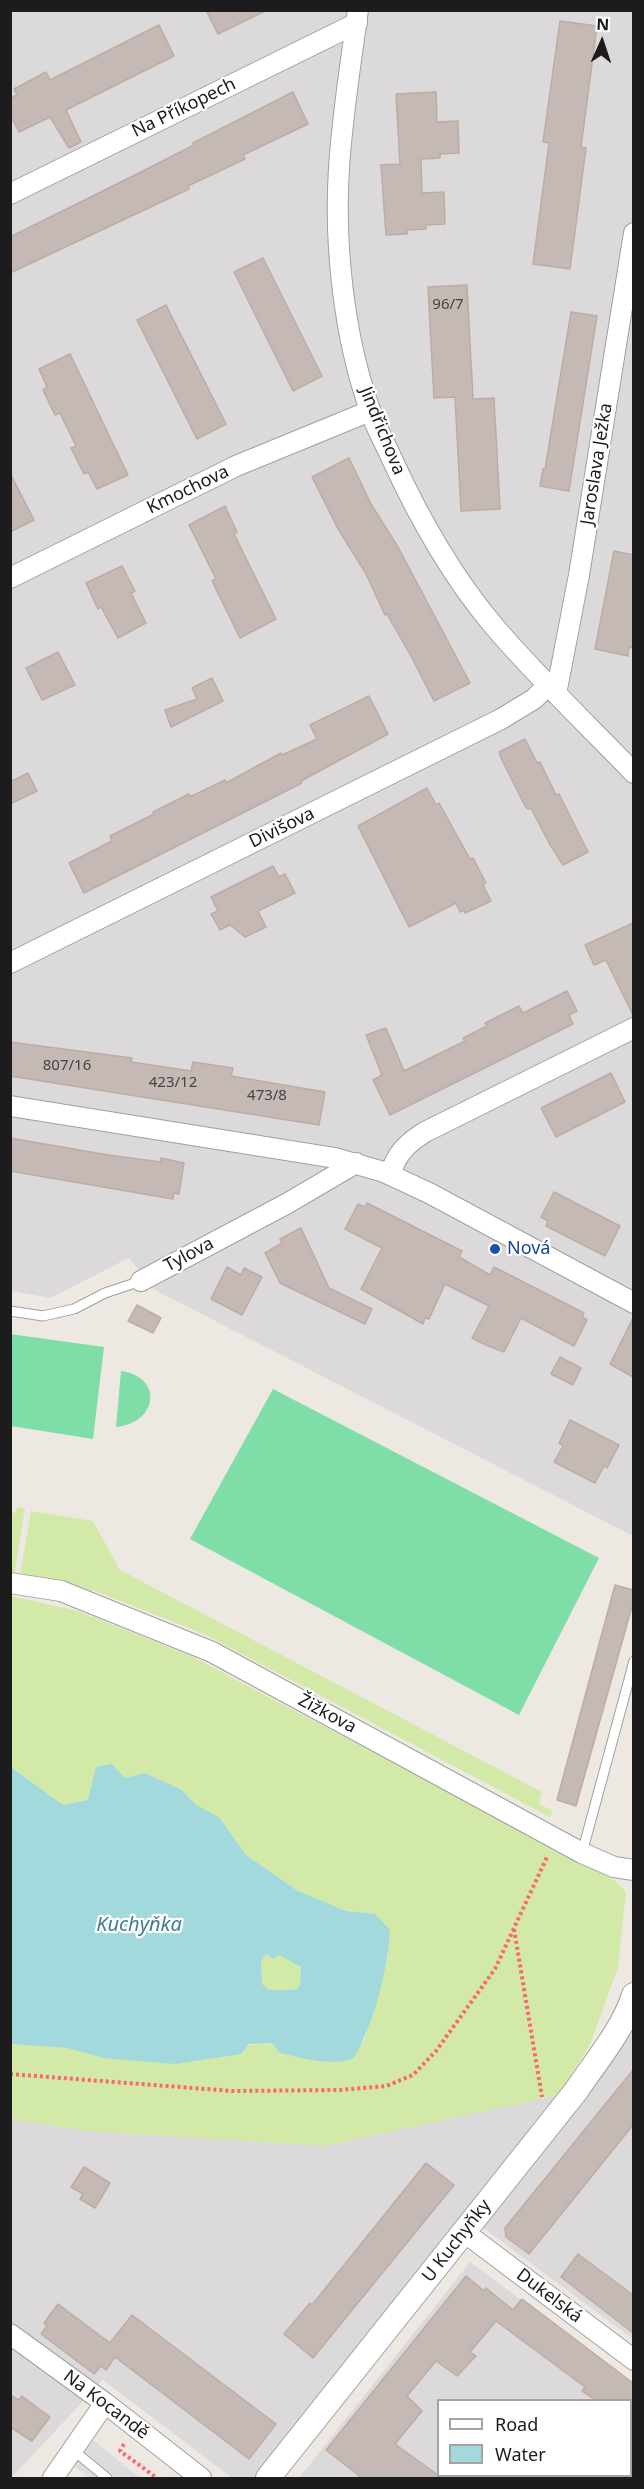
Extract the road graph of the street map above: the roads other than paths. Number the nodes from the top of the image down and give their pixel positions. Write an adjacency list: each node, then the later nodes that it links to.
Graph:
1 (357, 17): 2 (street, Na Příkopech); 4 (street, Jindřichova)
2 (10, 194)
3 (633, 233): 6 (street, Jaroslava Ježka)
4 (370, 411): 5 (street, Kmochova); 6 (street, Jindřichova)
5 (10, 578)
6 (552, 689): 7 (street, Jindřichova); 8 (street, Divišova)
7 (633, 773)
8 (10, 963)
9 (633, 1028): 12 (street)
10 (10, 1106): 11 (street)
11 (356, 1163): 12 (street); 13 (street, Tylova)
12 (390, 1175): 14 (street)
13 (141, 1281): 15 (lane, Tylova)
14 (633, 1303)
15 (10, 1311)
16 (10, 1583): 18 (street, Žižkova)
17 (633, 1661): 18 (lane)
18 (582, 1852): 19 (street, Žižkova)
19 (633, 1869)
20 (632, 2003): 21 (street, U Kuchyňky)
21 (464, 2232): 23 (street, Dukelská); 29 (street, U Kuchyňky)
22 (10, 2334): 24 (street, Na Kocandě)
23 (633, 2360)
24 (105, 2403): 25 (street); 28 (street, Na Kocandě)
25 (73, 2450): 26 (street); 27 (lane)
26 (53, 2478)
27 (107, 2478)
28 (201, 2478)
29 (268, 2478)

